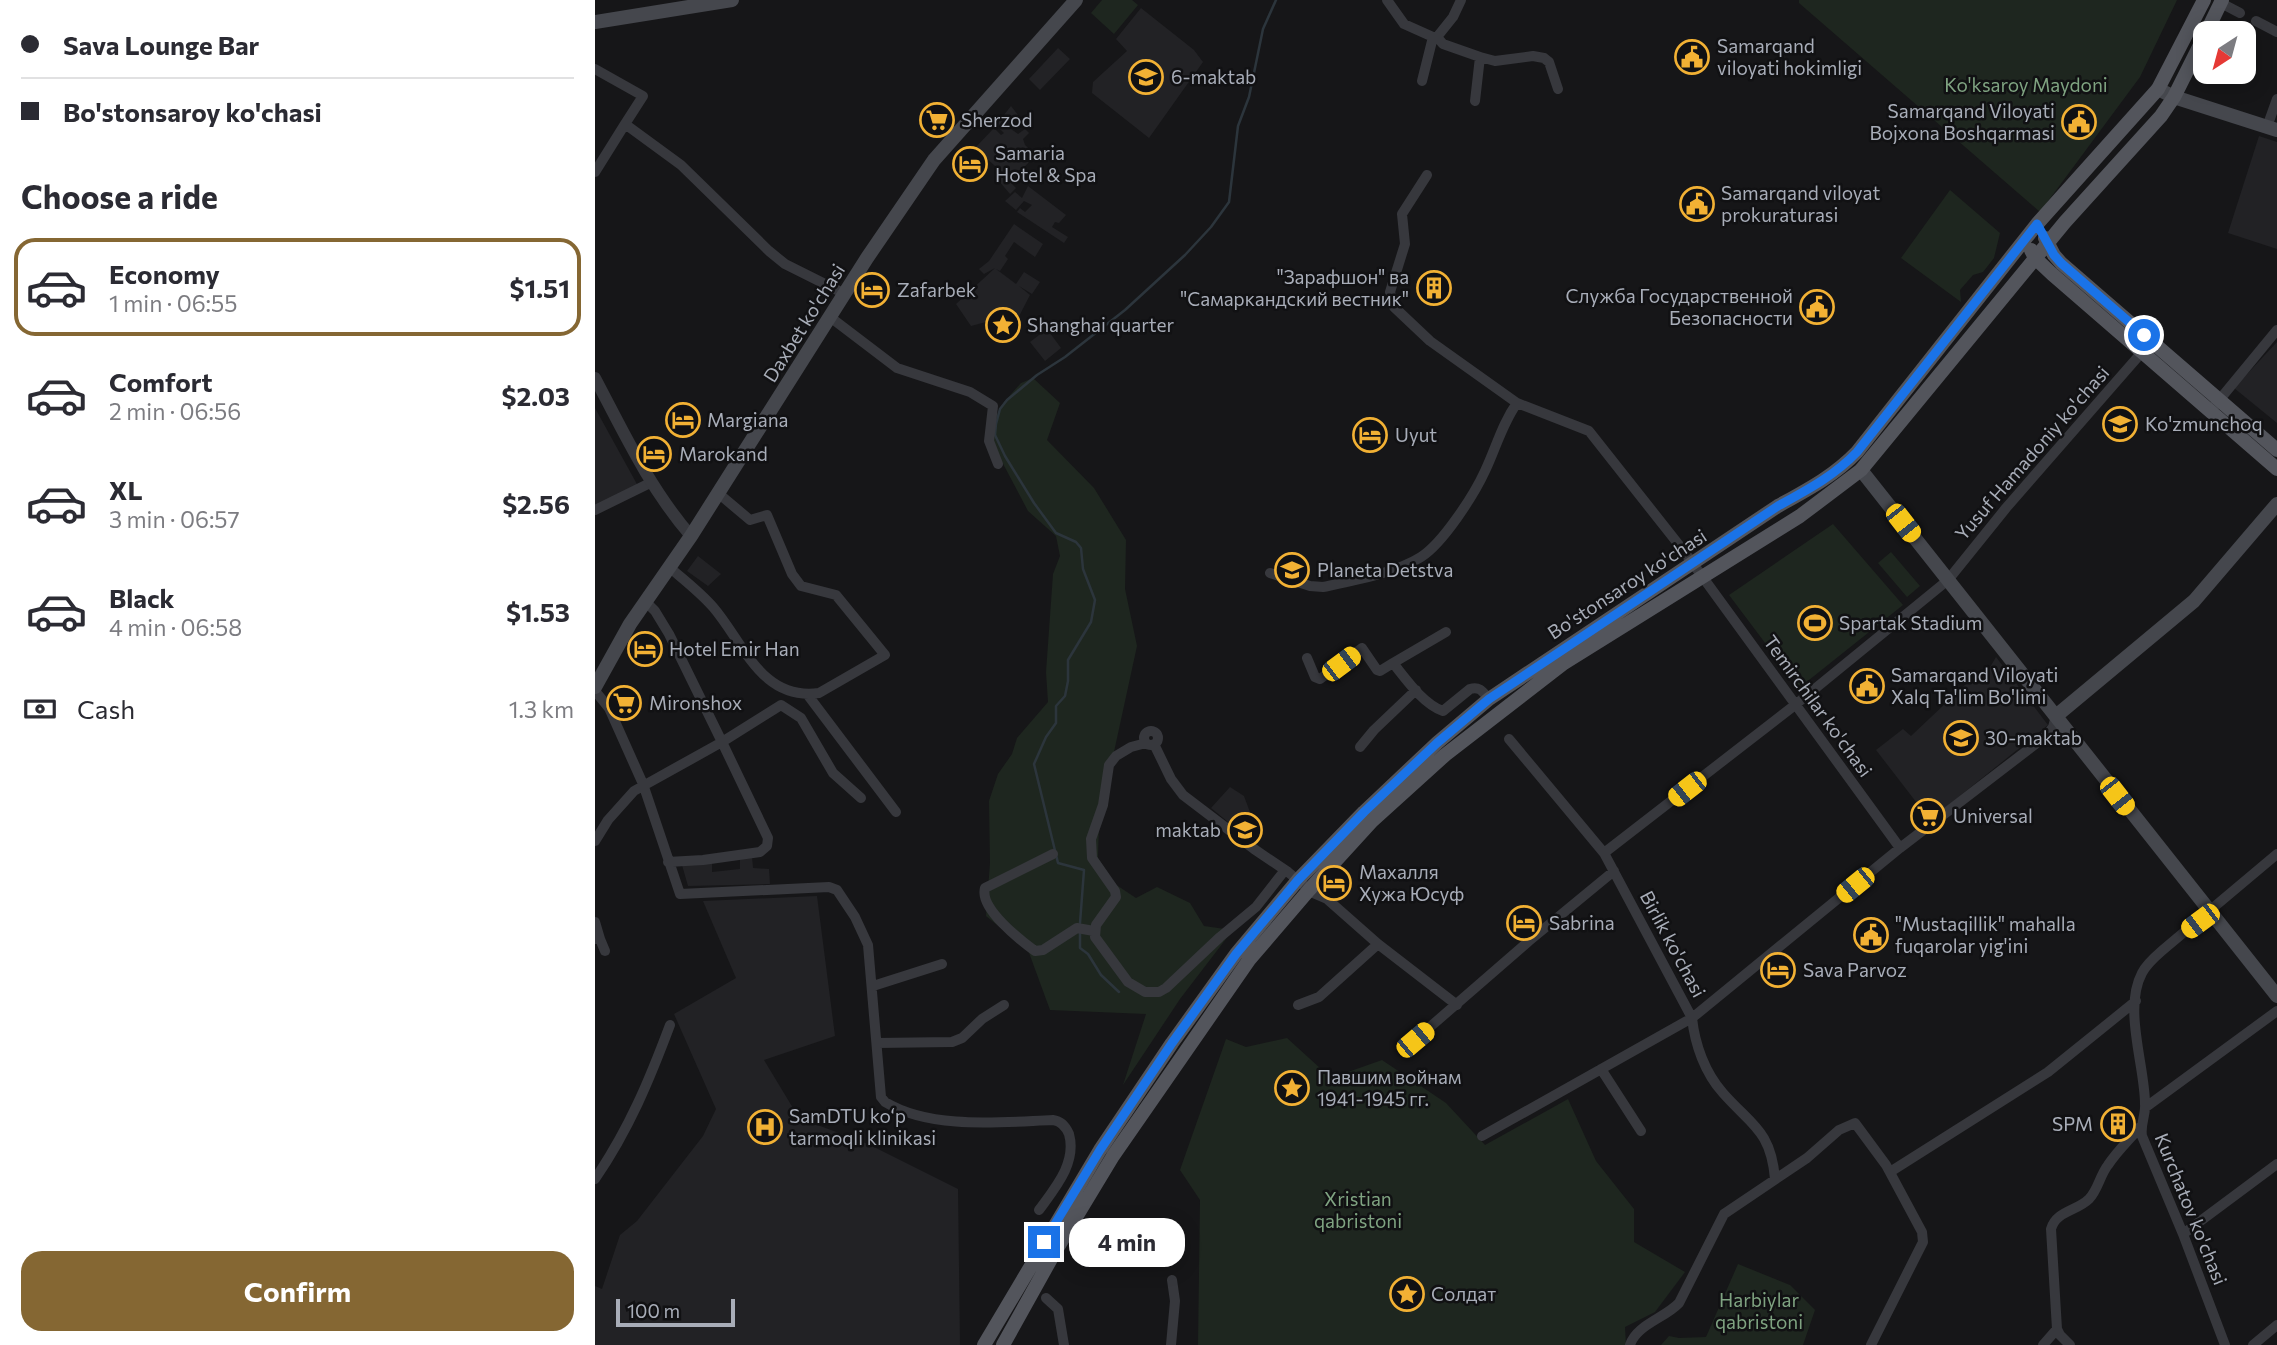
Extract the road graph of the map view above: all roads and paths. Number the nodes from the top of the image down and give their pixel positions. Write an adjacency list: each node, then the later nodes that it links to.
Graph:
1 (732, 0): 10 (main road)
2 (1076, 0): 30 (main road, Daxbet ko'chasi)
3 (1387, 0): 12 (street)
4 (1461, 0): 12 (street)
5 (2204, 0): 18 (main road, Bo'stonsaroy ko'chasi)
6 (2221, 2): 7 (street); 8 (main road, Bo'stonsaroy ko'chasi)
7 (2240, 13)
8 (2212, 21)
9 (2256, 21): 11 (street)
10 (595, 22)
11 (2277, 32)
12 (1435, 37): 13 (street); 16 (street)
13 (1480, 57): 17 (street); 21 (street)
14 (2193, 58): 19 (main road, Bo'stonsaroy ko'chasi)
15 (595, 69): 22 (street)
16 (1422, 80)
17 (1557, 89)
18 (2158, 89): 19 (main road); 26 (main road, Bo'stonsaroy ko'chasi)
19 (2174, 97): 23 (main road); 28 (main road, Bo'stonsaroy ko'chasi)
20 (2277, 99): 23 (street)
21 (1475, 101)
22 (625, 124): 24 (street); 30 (street)
23 (2272, 128)
24 (595, 172)
25 (1427, 175): 35 (street, Temirchilar ko'chasi)
26 (2037, 224): 27 (main road, Bo'stonsaroy ko'chasi); 28 (main road)
27 (2025, 240): 29 (main road); 48 (main road, Bo'stonsaroy ko'chasi)
28 (2048, 243): 29 (main road, Bo'stonsaroy ko'chasi); 36 (main road)
29 (2035, 258): 33 (main road); 40 (main road, Bo'stonsaroy ko'chasi)
30 (845, 294): 31 (main road, Daxbet ko'chasi)
31 (830, 317): 38 (street); 42 (main road, Daxbet ko'chasi)
32 (2277, 330): 36 (street)
33 (2143, 351): 36 (main road); 49 (street, Yusuf Hamadoniy ko'chasi)
34 (595, 378): 41 (street)
35 (1517, 403): 47 (street); 48 (street, Temirchilar ko'chasi)
36 (2215, 406): 37 (main road); 39 (main road)
37 (2277, 450)
38 (998, 464)
39 (2277, 469)
40 (1861, 470): 48 (main road, Bo'stonsaroy ko'chasi); 49 (main road)
41 (650, 483): 44 (street); 45 (street)
42 (718, 493): 45 (main road, Daxbet ko'chasi); 56 (street)
43 (2277, 505): 59 (main road)
44 (595, 510)
45 (691, 536): 46 (main road, Daxbet ko'chasi)
46 (669, 567): 50 (main road, Daxbet ko'chasi); 56 (street)
47 (1270, 573)
48 (1700, 575): 57 (main road, Bo'stonsaroy ko'chasi); 58 (street, Temirchilar ko'chasi); 74 (main road, Bo'stonsaroy ko'chasi)
49 (1948, 580): 58 (street, Yusuf Hamadoniy ko'chasi); 59 (main road)
50 (645, 601): 54 (main road, Daxbet ko'chasi); 61 (street)
51 (1446, 632): 53 (street)
52 (1307, 658): 53 (street)
53 (1393, 663): 55 (street)
54 (595, 689): 63 (street)
55 (1416, 690): 57 (street); 62 (street)
56 (805, 694): 65 (street)
57 (1489, 699): 74 (main road, Bo'stonsaroy ko'chasi)
58 (1795, 705): 67 (street, Temirchilar ko'chasi); 68 (street, Yusuf Hamadoniy ko'chasi)
59 (2056, 716): 67 (street); 75 (main road)
60 (1509, 739): 68 (street, Birlik ko'chasi)
61 (722, 742): 63 (street); 64 (street); 71 (street)
62 (1360, 747)
63 (643, 784): 66 (street); 71 (street)
64 (861, 798)
65 (896, 812)
66 (595, 841)
67 (1901, 848): 89 (street)
68 (1604, 853): 73 (street, Birlik ko'chasi)
69 (1053, 854): 77 (street)
70 (2277, 854): 75 (street, Kurchatov ko'chasi)
71 (668, 862): 82 (street)
72 (1285, 870): 74 (street); 77 (street); 77 (street)
73 (1614, 871): 87 (street); 89 (street, Birlik ko'chasi)
74 (1304, 885): 79 (street); 108 (main road, Bo'stonsaroy ko'chasi); 109 (main road, Bo'stonsaroy ko'chasi)
75 (2209, 913): 83 (main road); 84 (street, Kurchatov ko'chasi)
76 (595, 922): 78 (street)
77 (1094, 931)
78 (597, 939): 80 (street)
79 (1378, 944): 86 (street); 87 (street)
80 (605, 951)
81 (942, 964): 82 (street)
82 (873, 986): 92 (street)
83 (2277, 996)
84 (2136, 1001): 94 (street, Kurchatov ko'chasi); 99 (street)
85 (1004, 1005): 92 (street)
86 (1297, 1005)
87 (1457, 1005): 91 (street)
88 (2277, 1011): 94 (street)
89 (1692, 1018): 93 (street); 100 (street, Birlik ko'chasi)
90 (670, 1025): 101 (street)
91 (1415, 1040)
92 (877, 1043): 102 (street)
93 (1601, 1069): 96 (street); 97 (street)
94 (2146, 1107): 95 (street, Kurchatov ko'chasi)
95 (2140, 1127): 103 (street, Kurchatov ko'chasi); 107 (street)
96 (1641, 1131)
97 (1482, 1136)
98 (2277, 1164): 103 (street)
99 (1890, 1172): 100 (street); 113 (street)
100 (1775, 1178): 112 (street)
101 (595, 1179)
102 (1039, 1210)
103 (2183, 1234): 116 (street, Kurchatov ko'chasi)
104 (1173, 1280): 111 (street)
105 (1046, 1298): 110 (street)
106 (2277, 1325): 117 (street)
107 (2057, 1329): 114 (street); 115 (street)
108 (983, 1345)
109 (1003, 1345)
110 (1064, 1345)
111 (1171, 1345)
112 (1630, 1345)
113 (1871, 1345)
114 (2043, 1345)
115 (2070, 1345)
116 (2225, 1345)
117 (2253, 1345)

